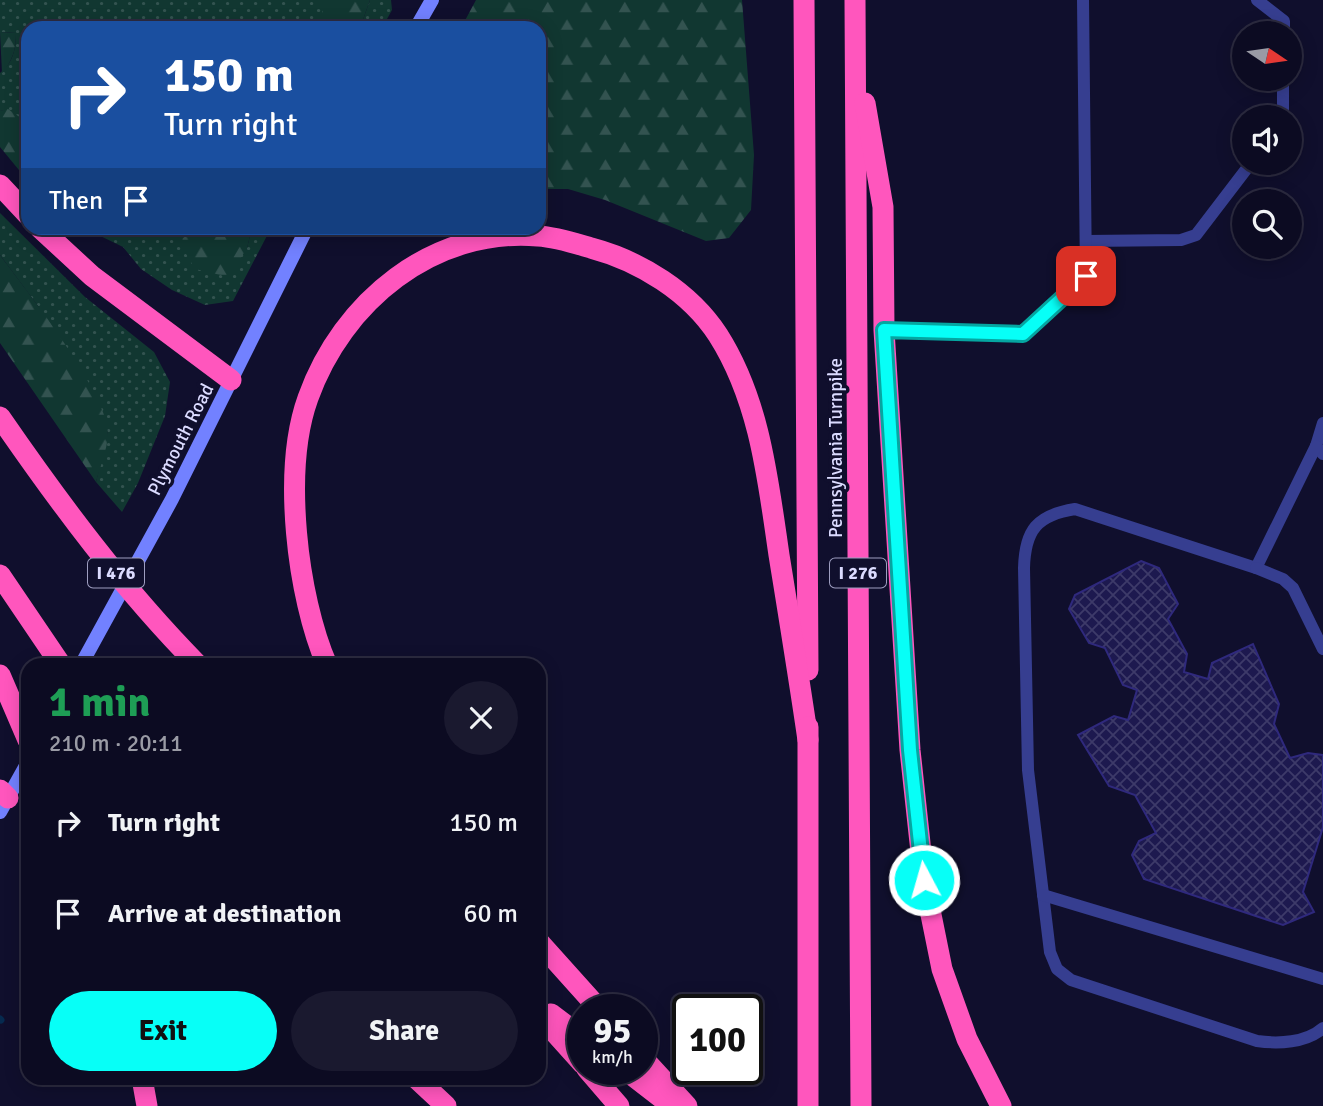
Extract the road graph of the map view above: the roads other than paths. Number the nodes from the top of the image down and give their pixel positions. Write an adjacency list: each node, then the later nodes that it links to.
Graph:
1 (432, 0): 6 (main road)
2 (804, 0): 29 (highway, Pennsylvania Turnpike / I 276)
3 (855, 0): 8 (highway, Pennsylvania Turnpike / I 276)
4 (1083, 0): 14 (lane)
5 (1257, 0): 7 (lane)
6 (420, 21)
7 (1284, 21)
8 (855, 40): 15 (highway); 52 (highway, Pennsylvania Turnpike / I 276)
9 (1242, 175): 14 (lane)
10 (0, 185): 11 (highway)
11 (21, 208)
12 (48, 235): 16 (highway)
13 (304, 235): 16 (main road, Plymouth Road)
14 (1086, 241): 15 (lane)
15 (884, 330): 53 (highway)
16 (231, 380): 24 (main road, Plymouth Road)
17 (0, 418): 25 (highway, I 476)
18 (1323, 423): 19 (lane)
19 (1320, 450): 20 (lane)
20 (1256, 568): 22 (lane); 32 (lane)
21 (0, 575): 23 (highway)
22 (1323, 649)
23 (56, 658)
24 (85, 658)
25 (192, 658)
26 (324, 658): 29 (highway)
27 (0, 675): 28 (highway)
28 (21, 724)
29 (808, 740): 51 (highway, Pennsylvania Turnpike / I 276)
30 (21, 773): 31 (main road)
31 (3, 800)
32 (1043, 895): 34 (lane); 39 (lane)
33 (546, 950): 35 (highway)
34 (1323, 979)
35 (586, 994)
36 (546, 1010): 38 (highway)
37 (546, 1023): 40 (highway)
38 (567, 1026)
39 (1323, 1028)
40 (567, 1046)
41 (658, 1074): 50 (highway)
42 (143, 1085): 46 (highway)
43 (424, 1085): 47 (highway)
44 (601, 1085): 48 (highway)
45 (645, 1085): 49 (highway)
46 (147, 1106)
47 (446, 1106)
48 (620, 1106)
49 (672, 1106)
50 (687, 1106)
51 (808, 1106)
52 (861, 1106)
53 (1001, 1106)

